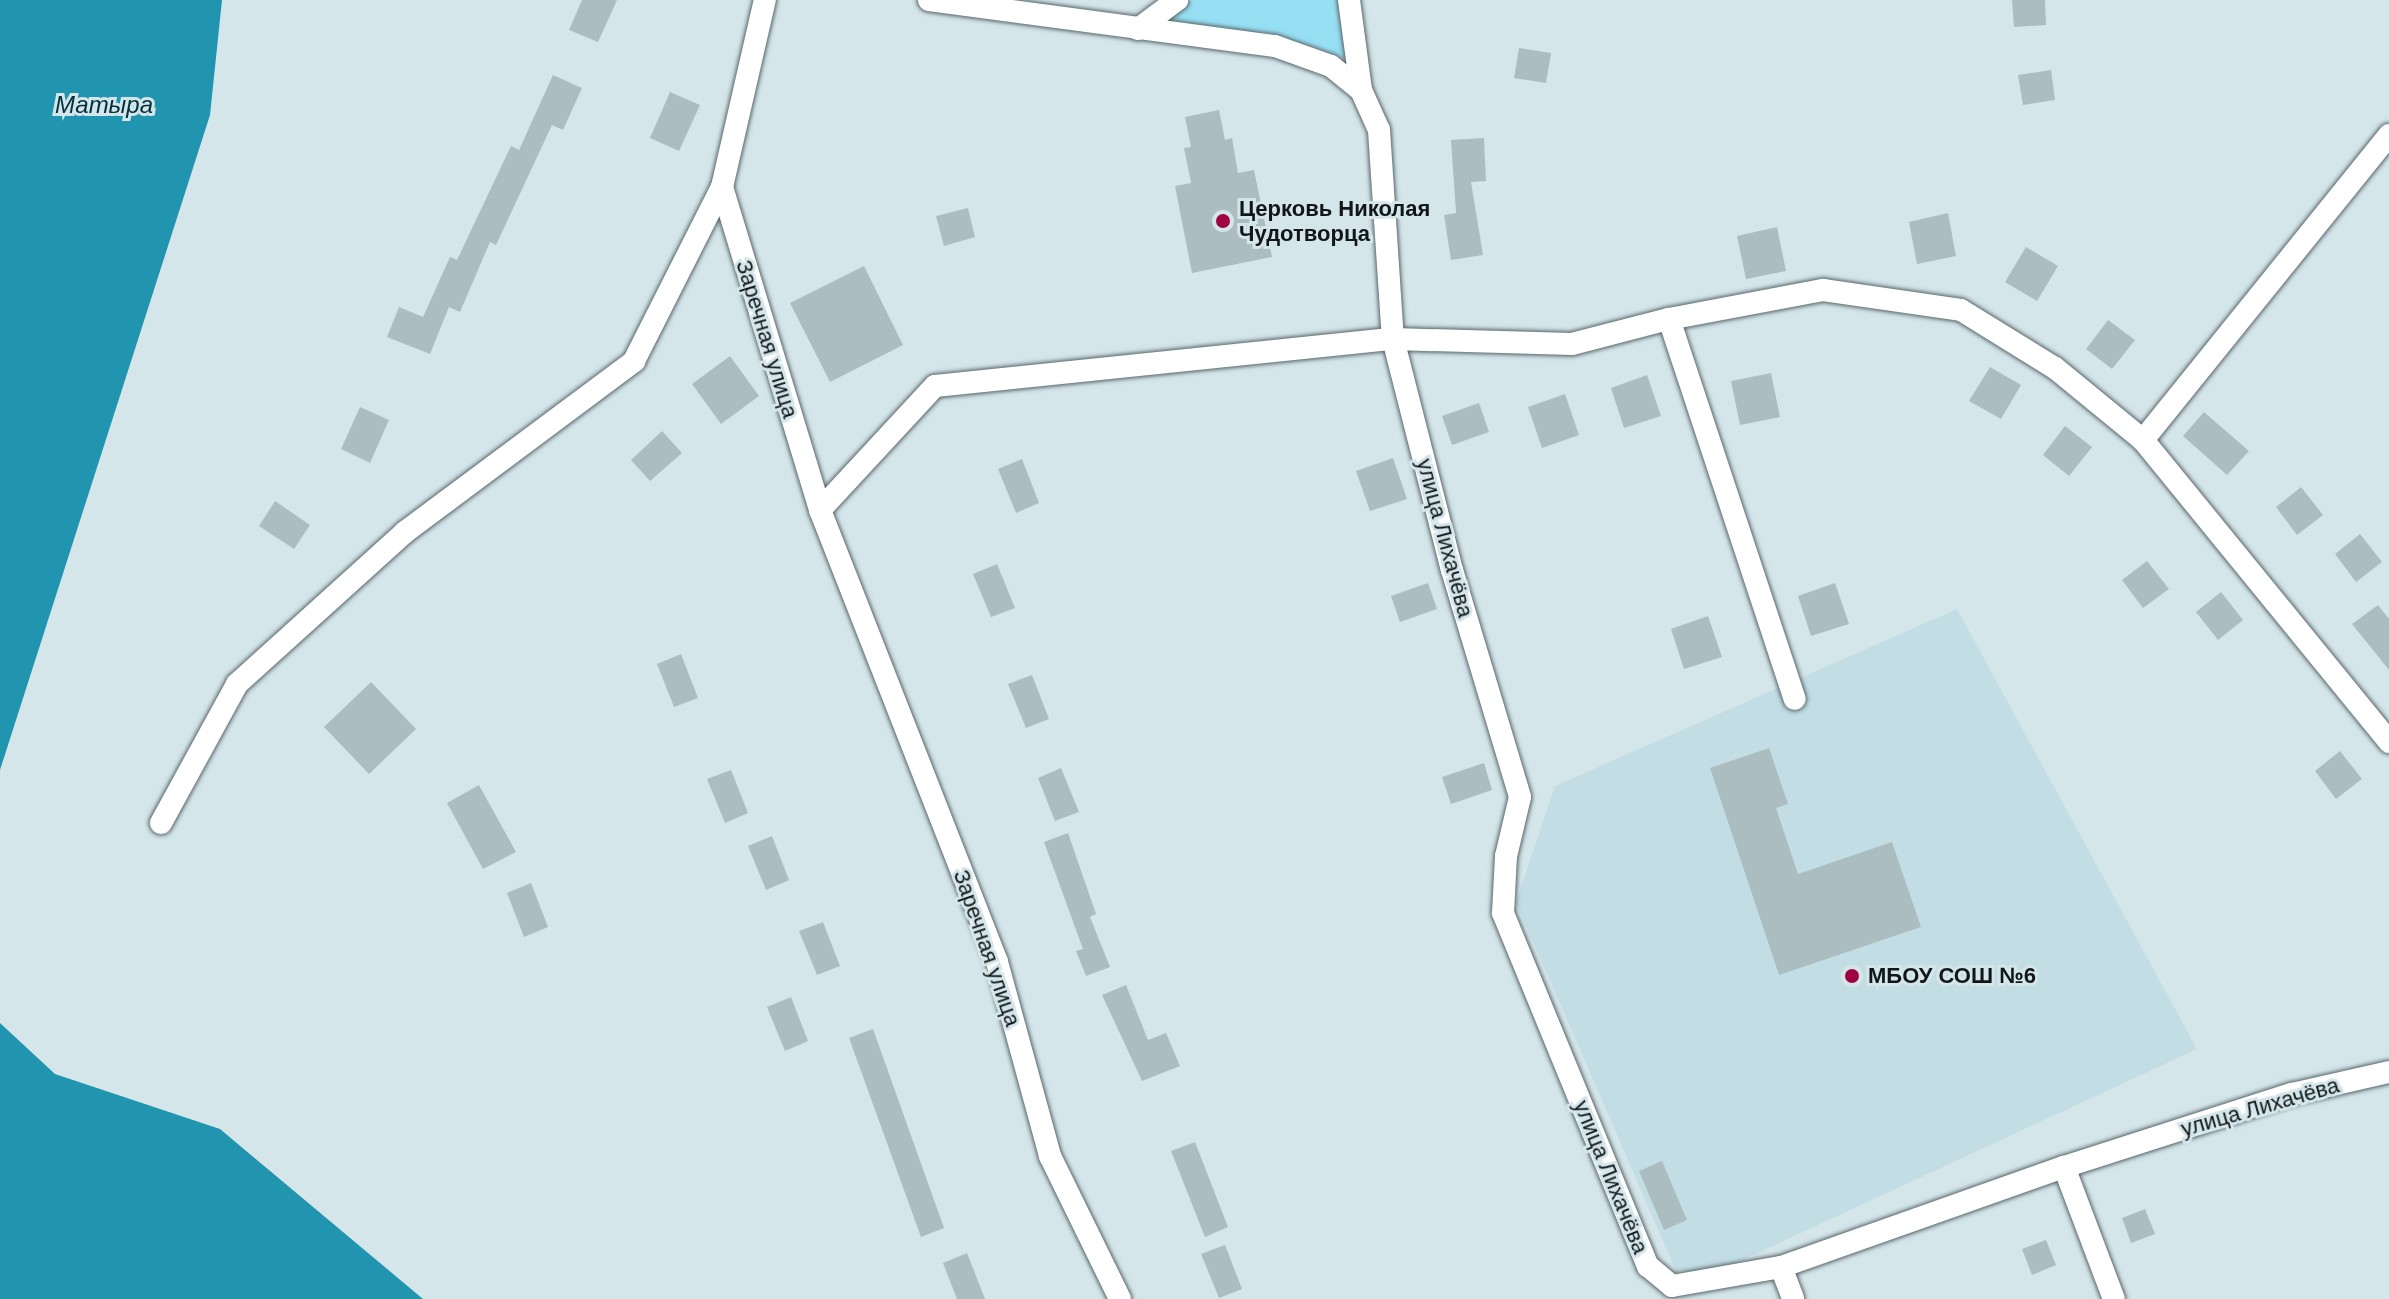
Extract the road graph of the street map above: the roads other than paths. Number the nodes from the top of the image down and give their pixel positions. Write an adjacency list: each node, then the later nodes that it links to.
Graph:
1 (765, 0): 8 (street)
2 (929, 0): 5 (street, улица Лихачёва)
3 (1177, 0): 5 (street)
4 (1349, 0): 6 (street)
5 (1138, 29): 6 (street, улица Лихачёва)
6 (1361, 90): 10 (street, улица Лихачёва)
7 (2389, 135): 11 (street)
8 (722, 187): 12 (street, Заречная улица); 15 (street)
9 (1669, 319): 10 (street); 11 (street); 13 (street)
10 (1393, 339): 12 (street); 18 (street, улица Лихачёва)
11 (2143, 440): 14 (street)
12 (820, 510): 19 (street, Заречная улица)
13 (1795, 699)
14 (2389, 742)
15 (161, 823)
16 (2389, 1072): 17 (street, улица Лихачёва)
17 (2064, 1167): 18 (street, улица Лихачёва); 21 (street)
18 (1781, 1267): 20 (street)
19 (1120, 1299)
20 (1793, 1299)
21 (2114, 1299)

